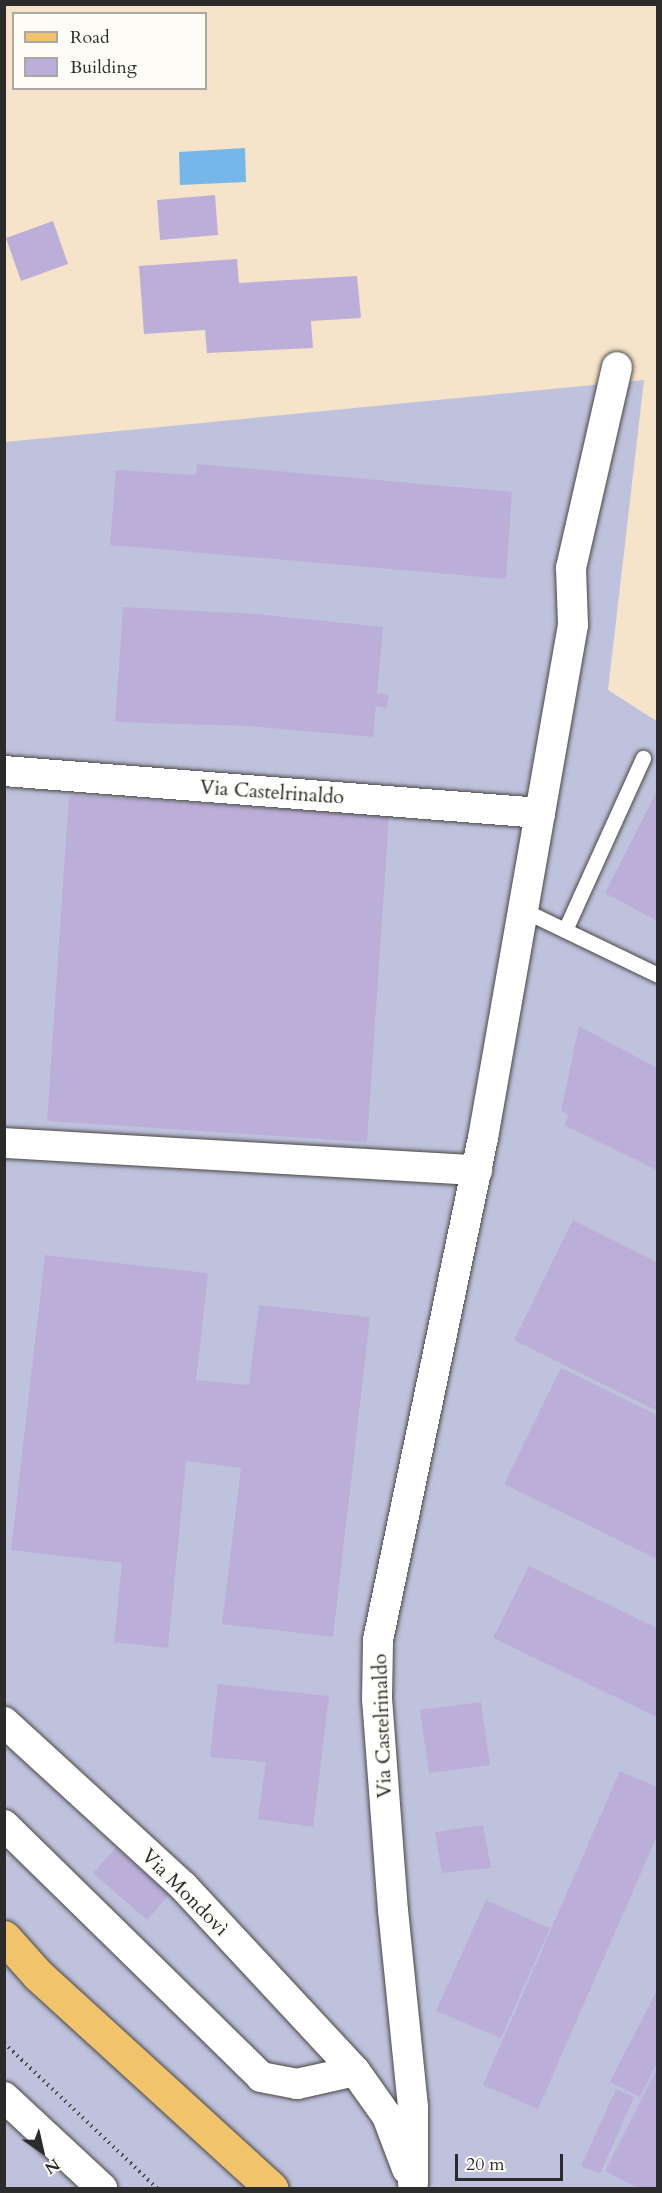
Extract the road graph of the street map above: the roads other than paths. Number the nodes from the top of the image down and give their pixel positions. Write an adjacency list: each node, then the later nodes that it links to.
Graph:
1 (617, 367): 4 (street, Via Castelrinaldo)
2 (644, 758): 6 (lane)
3 (4, 771): 4 (street, Via Castelrinaldo)
4 (540, 813): 5 (street, Via Castelrinaldo)
5 (521, 909): 6 (lane); 9 (street, Via Castelrinaldo)
6 (565, 930): 7 (lane)
7 (657, 975)
8 (4, 1143): 9 (street)
9 (477, 1170): 17 (street, Via Castelrinaldo)
10 (4, 1722): 15 (street, Via Mondovì)
11 (4, 1825): 15 (street)
12 (4, 1937): 14 (main road)
13 (4, 1950): 14 (main road)
14 (38, 1975): 19 (main road)
15 (355, 2071): 17 (street, Via Mondovì)
16 (4, 2097): 18 (street)
17 (413, 2186)
18 (102, 2188)
19 (271, 2188)

